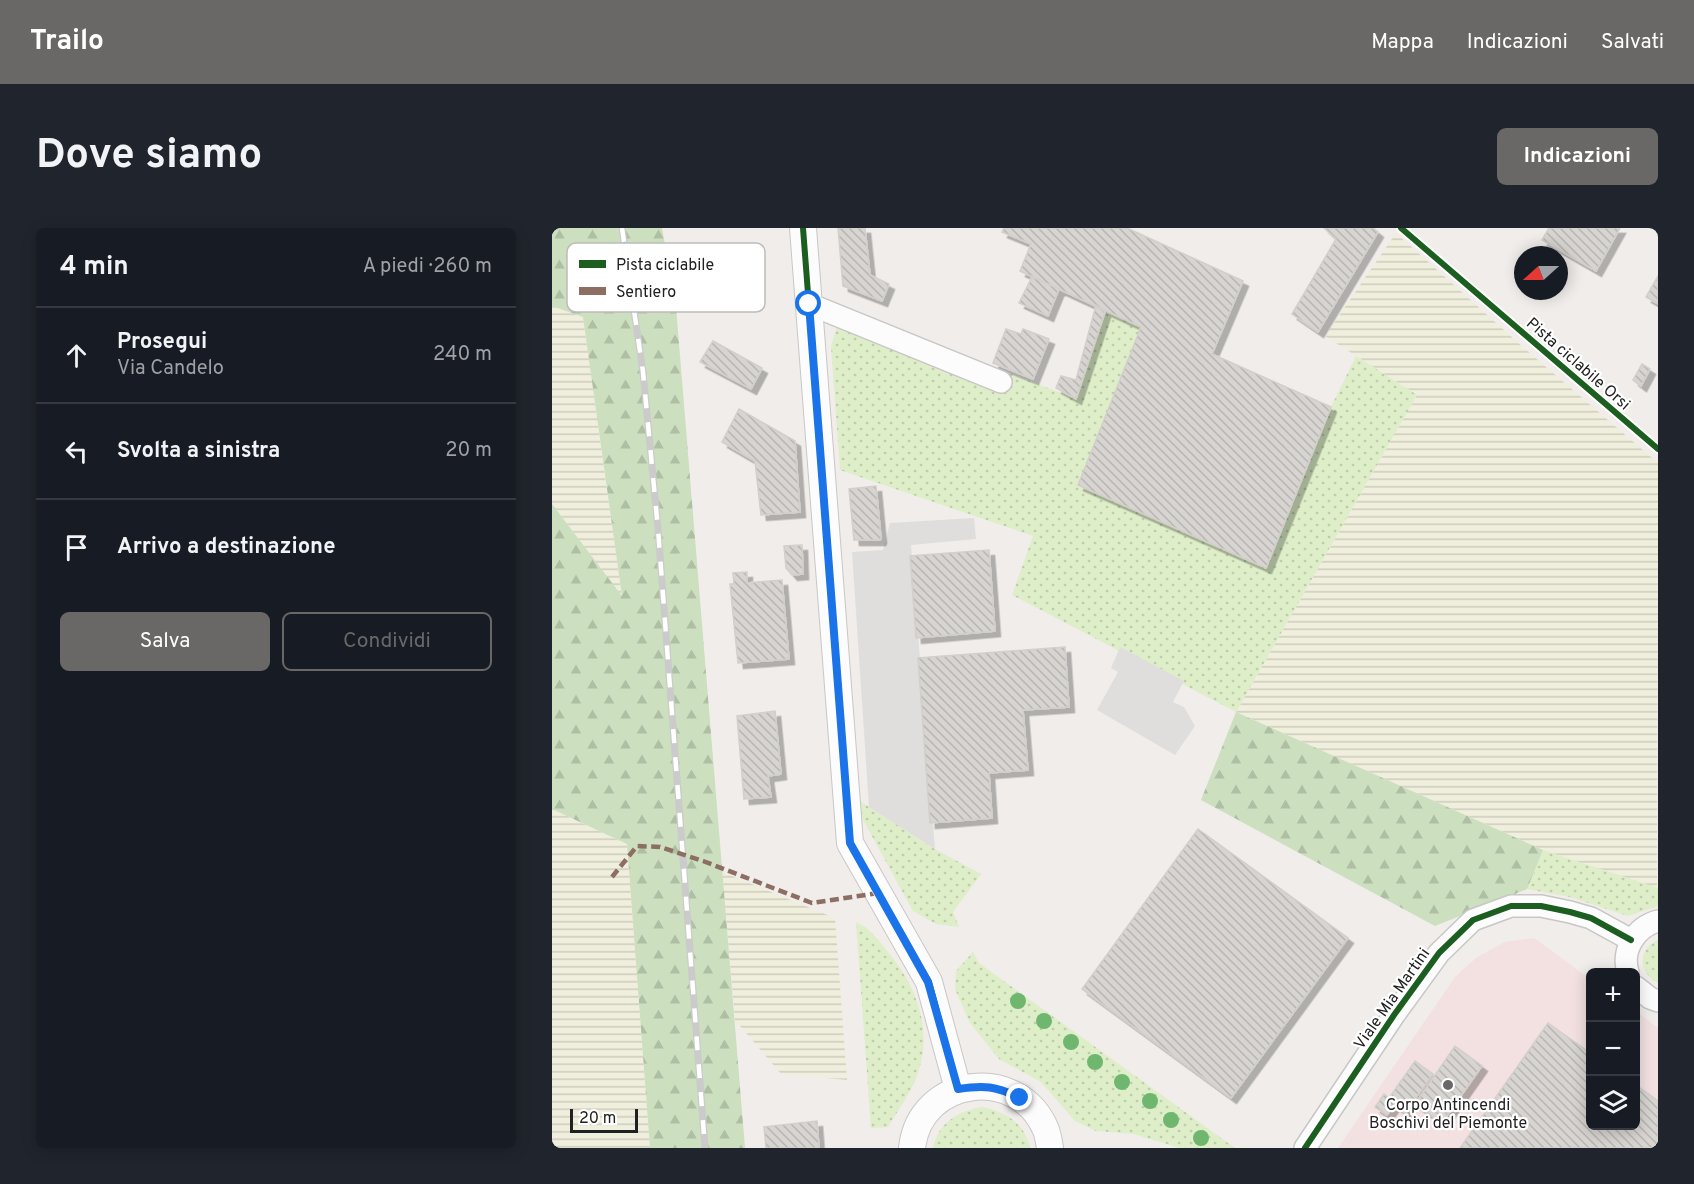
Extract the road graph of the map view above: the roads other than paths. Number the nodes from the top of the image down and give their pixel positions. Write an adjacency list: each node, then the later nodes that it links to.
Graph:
1 (803, 228): 2 (street)
2 (809, 304): 3 (street); 9 (street)
3 (1001, 382)
4 (1658, 921): 5 (street)
5 (1631, 940): 6 (street); 12 (street, Viale Mia Martini)
6 (1628, 968)
7 (1640, 991): 8 (street)
8 (1658, 1001)
9 (958, 1089): 10 (street); 11 (street)
10 (912, 1148)
11 (1050, 1148)
12 (1305, 1148)

